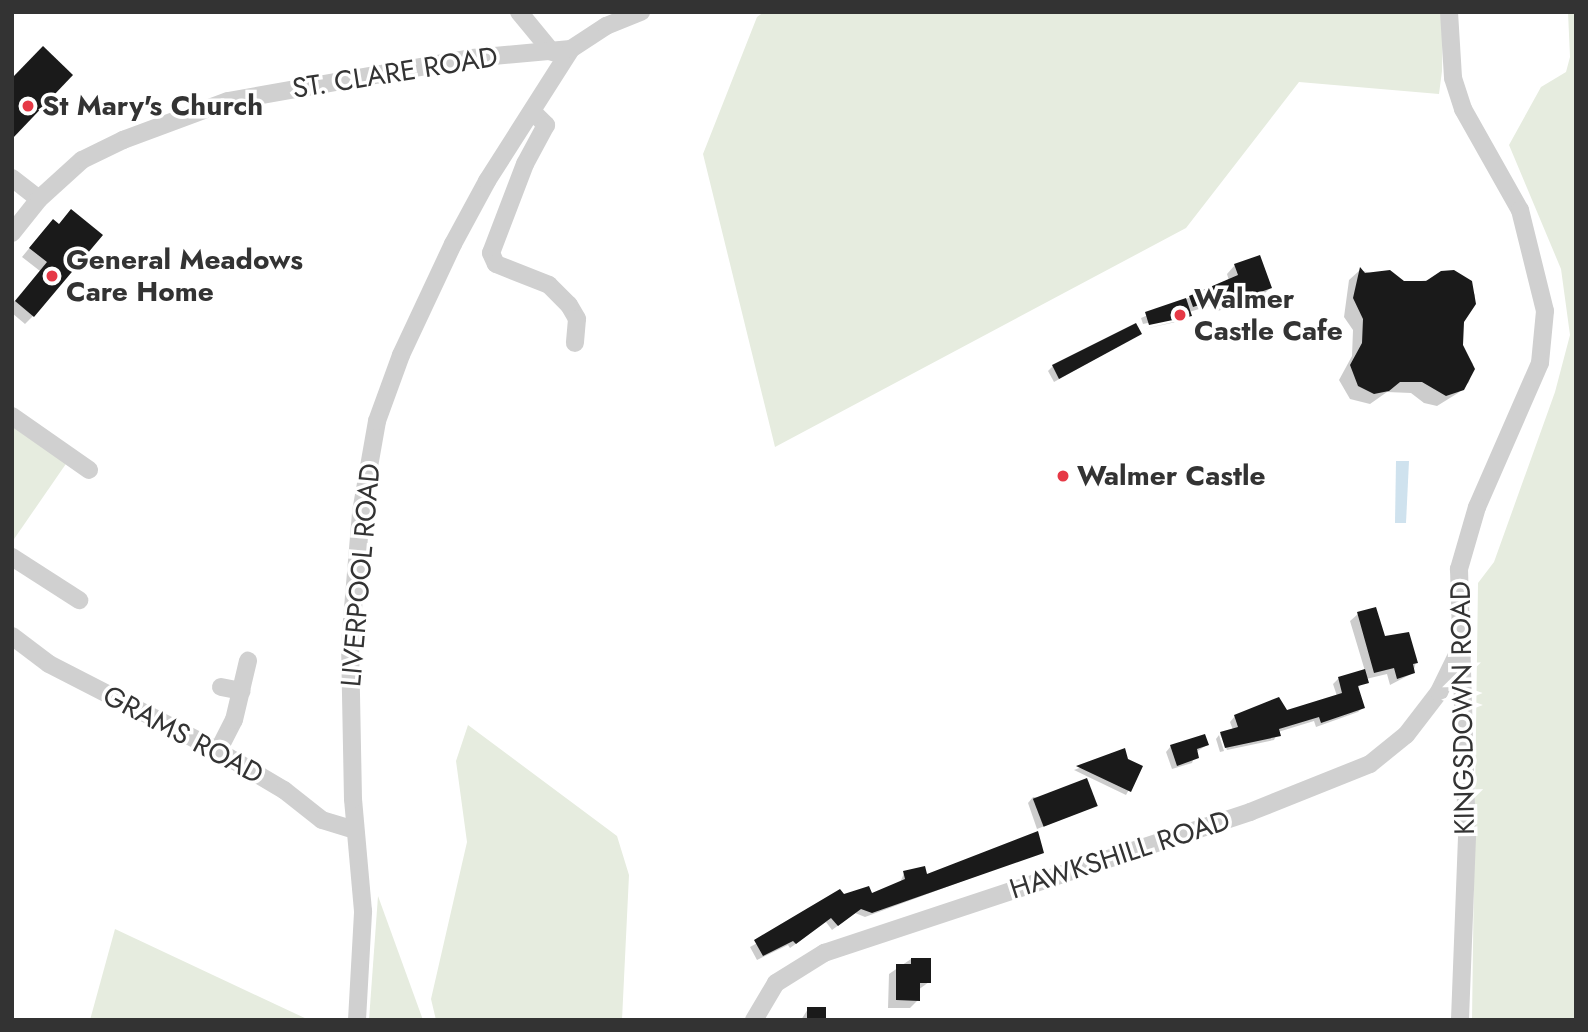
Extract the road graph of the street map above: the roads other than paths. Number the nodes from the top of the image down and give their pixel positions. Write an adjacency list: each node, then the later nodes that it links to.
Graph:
1 (519, 12): 5 (street)
2 (641, 12): 4 (street, LIVERPOOL ROAD)
3 (1449, 12): 16 (street, KINGSDOWN ROAD)
4 (571, 49): 5 (street, ST. CLARE ROAD); 6 (street, LIVERPOOL ROAD)
5 (552, 52): 8 (street, ST. CLARE ROAD)
6 (532, 111): 10 (street); 21 (street, LIVERPOOL ROAD)
7 (12, 178): 8 (street)
8 (39, 199): 9 (street, ST. CLARE ROAD)
9 (12, 233)
10 (575, 343)
11 (12, 416): 12 (street)
12 (89, 470)
13 (12, 556): 14 (street)
14 (79, 600)
15 (12, 636): 20 (street, GRAMS ROAD)
16 (1459, 651): 23 (street, HAWKSHILL ROAD); 24 (street, KINGSDOWN ROAD)
17 (248, 661): 19 (street)
18 (221, 687): 19 (street)
19 (242, 691): 20 (street)
20 (218, 751): 21 (street, GRAMS ROAD)
21 (355, 830): 22 (street, LIVERPOOL ROAD)
22 (357, 1020)
23 (754, 1020)
24 (1460, 1020)

